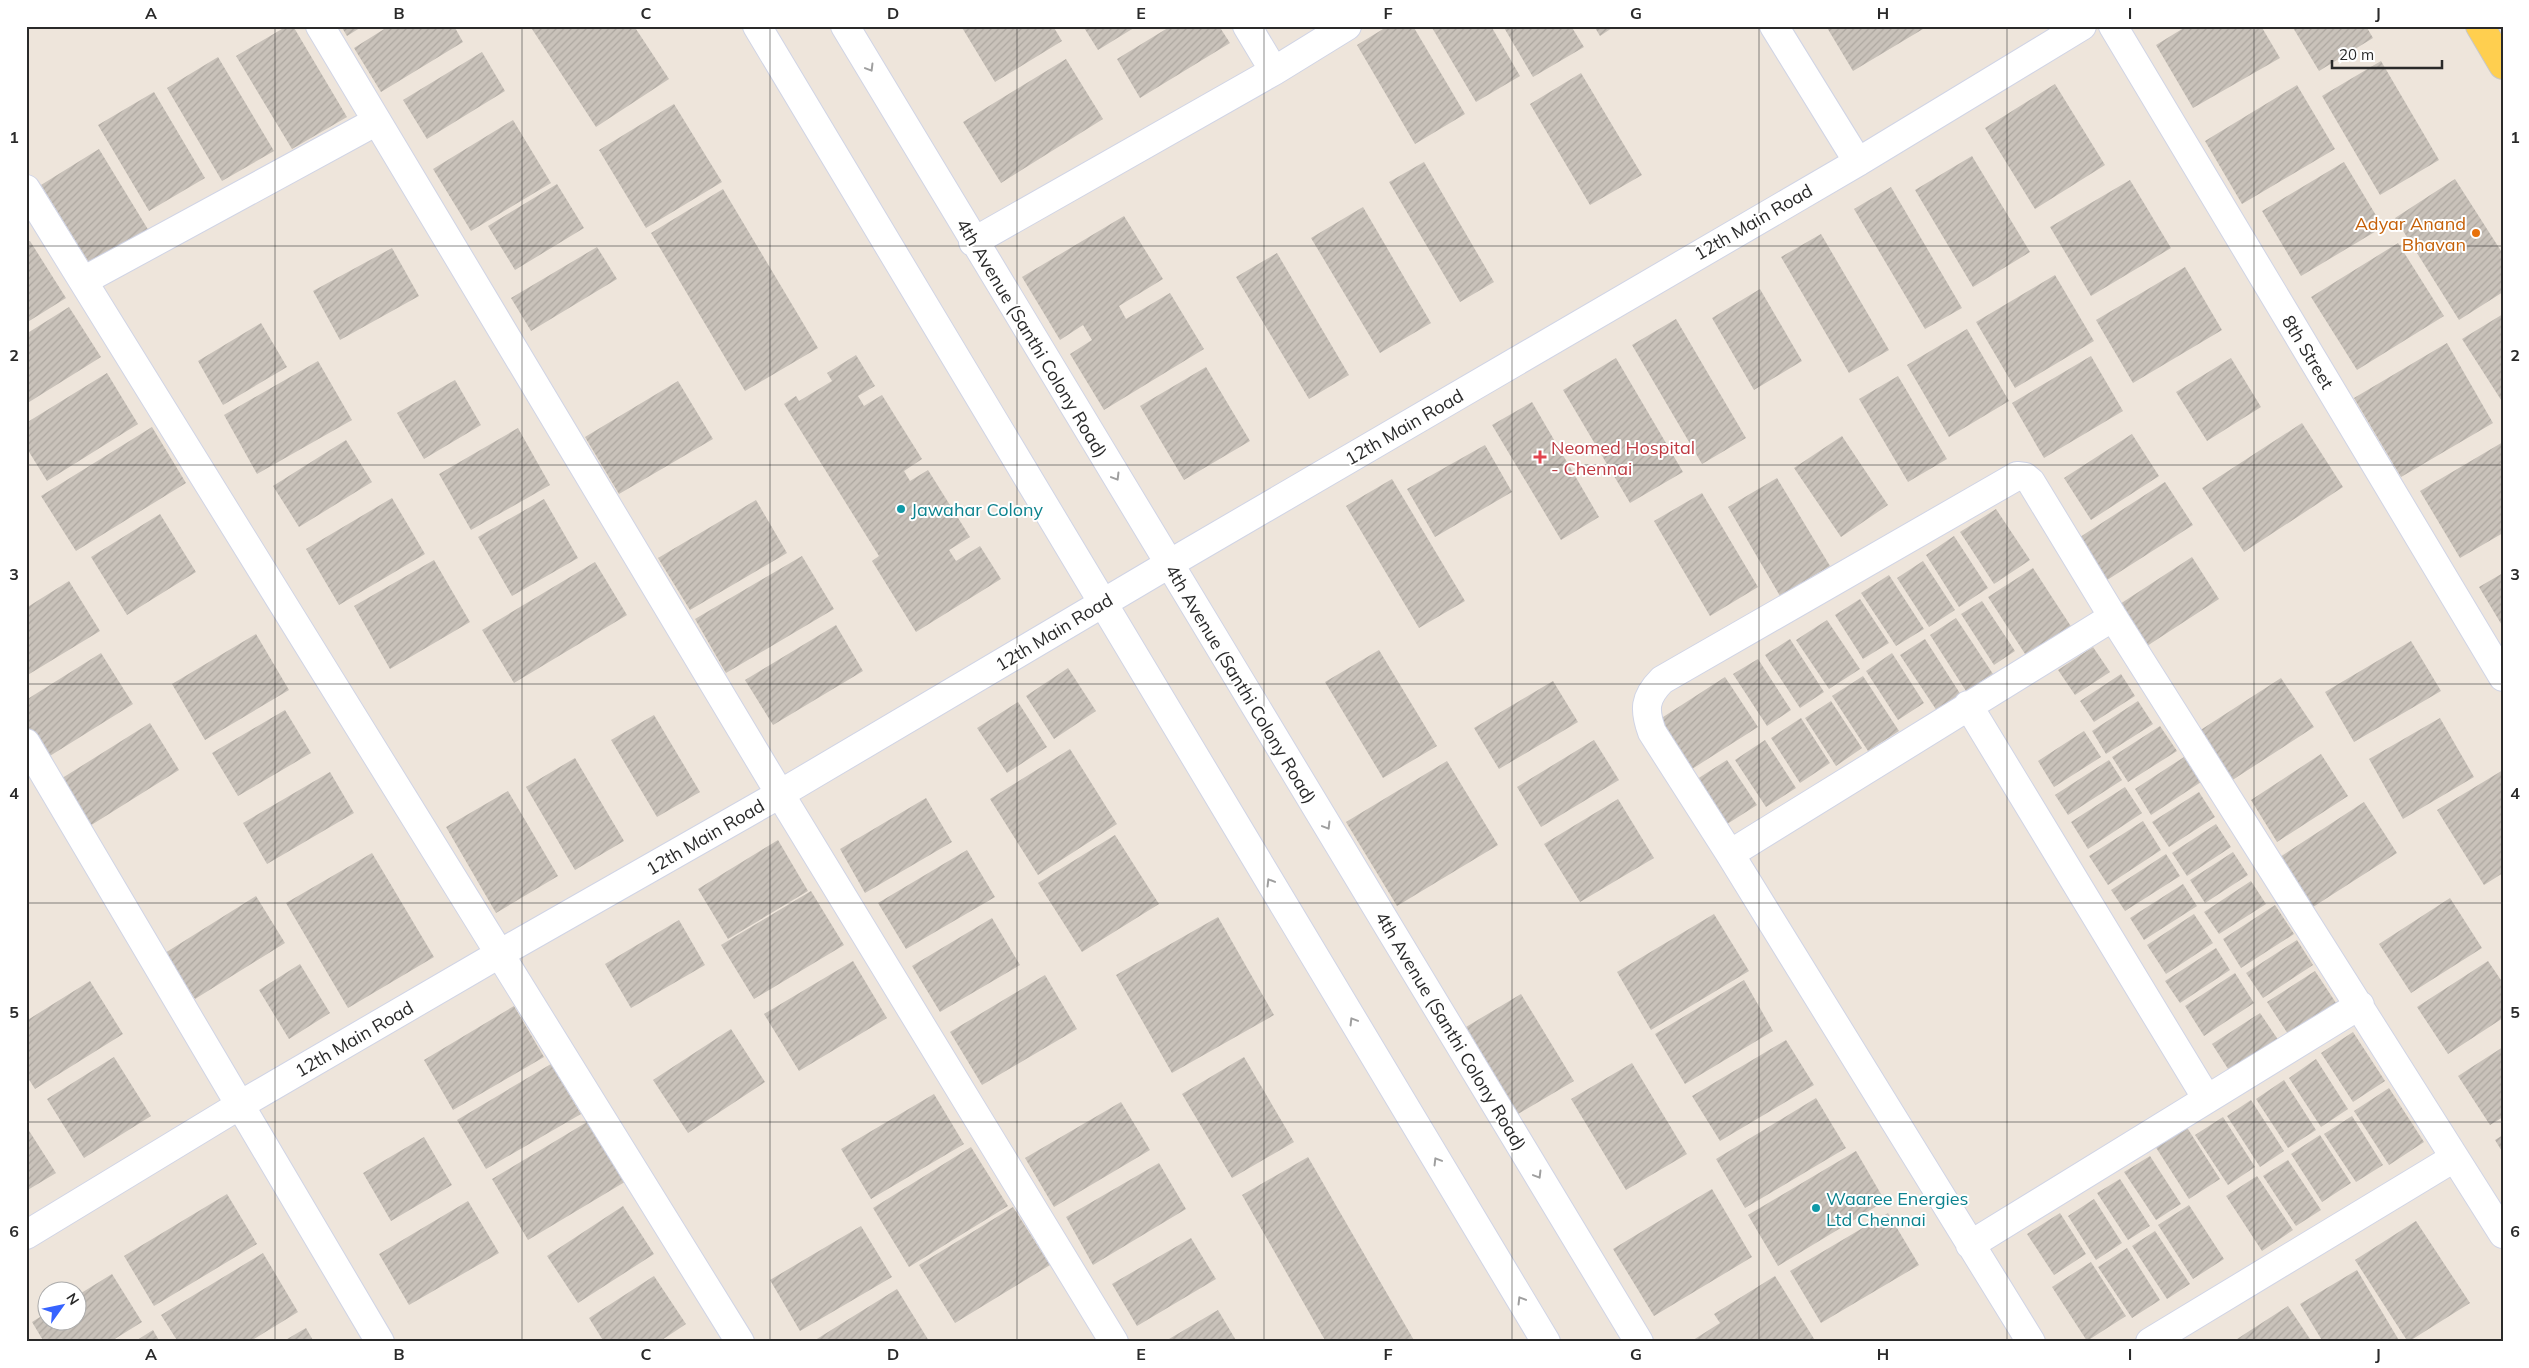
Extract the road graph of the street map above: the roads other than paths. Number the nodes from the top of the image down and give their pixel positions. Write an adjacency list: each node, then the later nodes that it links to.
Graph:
1 (320, 26): 12 (street)
2 (757, 26): 18 (street)
3 (845, 26): 15 (street, 4th Avenue (Santhi Colony Road), one-way to 15)
4 (1247, 26): 11 (street)
5 (1347, 26): 11 (street)
6 (1774, 26): 13 (street)
7 (2082, 26): 13 (street, 12th Main Road)
8 (2113, 26): 20 (street, 8th Street)
9 (2480, 26): 10 (main road)
10 (2503, 65)
11 (1274, 71): 15 (street)
12 (377, 121): 16 (street); 23 (street)
13 (1858, 162): 17 (street, 12th Main Road)
14 (26, 189): 16 (street)
15 (974, 242): 17 (street, 4th Avenue (Santhi Colony Road), one-way to 17)
16 (83, 281): 25 (street)
17 (1169, 564): 18 (street, 12th Main Road); 37 (street, 4th Avenue (Santhi Colony Road), one-way to 37)
18 (1102, 603): 23 (street, 12th Main Road); 36 (street, one-way to 18)
19 (2113, 617): 21 (street); 24 (street); 26 (street)
20 (2503, 677)
21 (1968, 705): 24 (street); 27 (street)
22 (26, 743): 28 (street)
23 (780, 794): 25 (street, 12th Main Road); 35 (street)
24 (1730, 854): 32 (street)
25 (501, 953): 28 (street, 12th Main Road); 34 (street)
26 (2360, 1005): 27 (street); 29 (street)
27 (2207, 1099): 32 (street)
28 (240, 1105): 31 (street, 12th Main Road); 33 (street)
29 (2454, 1158): 30 (street); 39 (street)
30 (2503, 1234)
31 (26, 1235)
32 (1970, 1245): 38 (street)
33 (380, 1342)
34 (740, 1342)
35 (1114, 1342)
36 (1546, 1342)
37 (1639, 1342)
38 (2030, 1342)
39 (2150, 1342)

